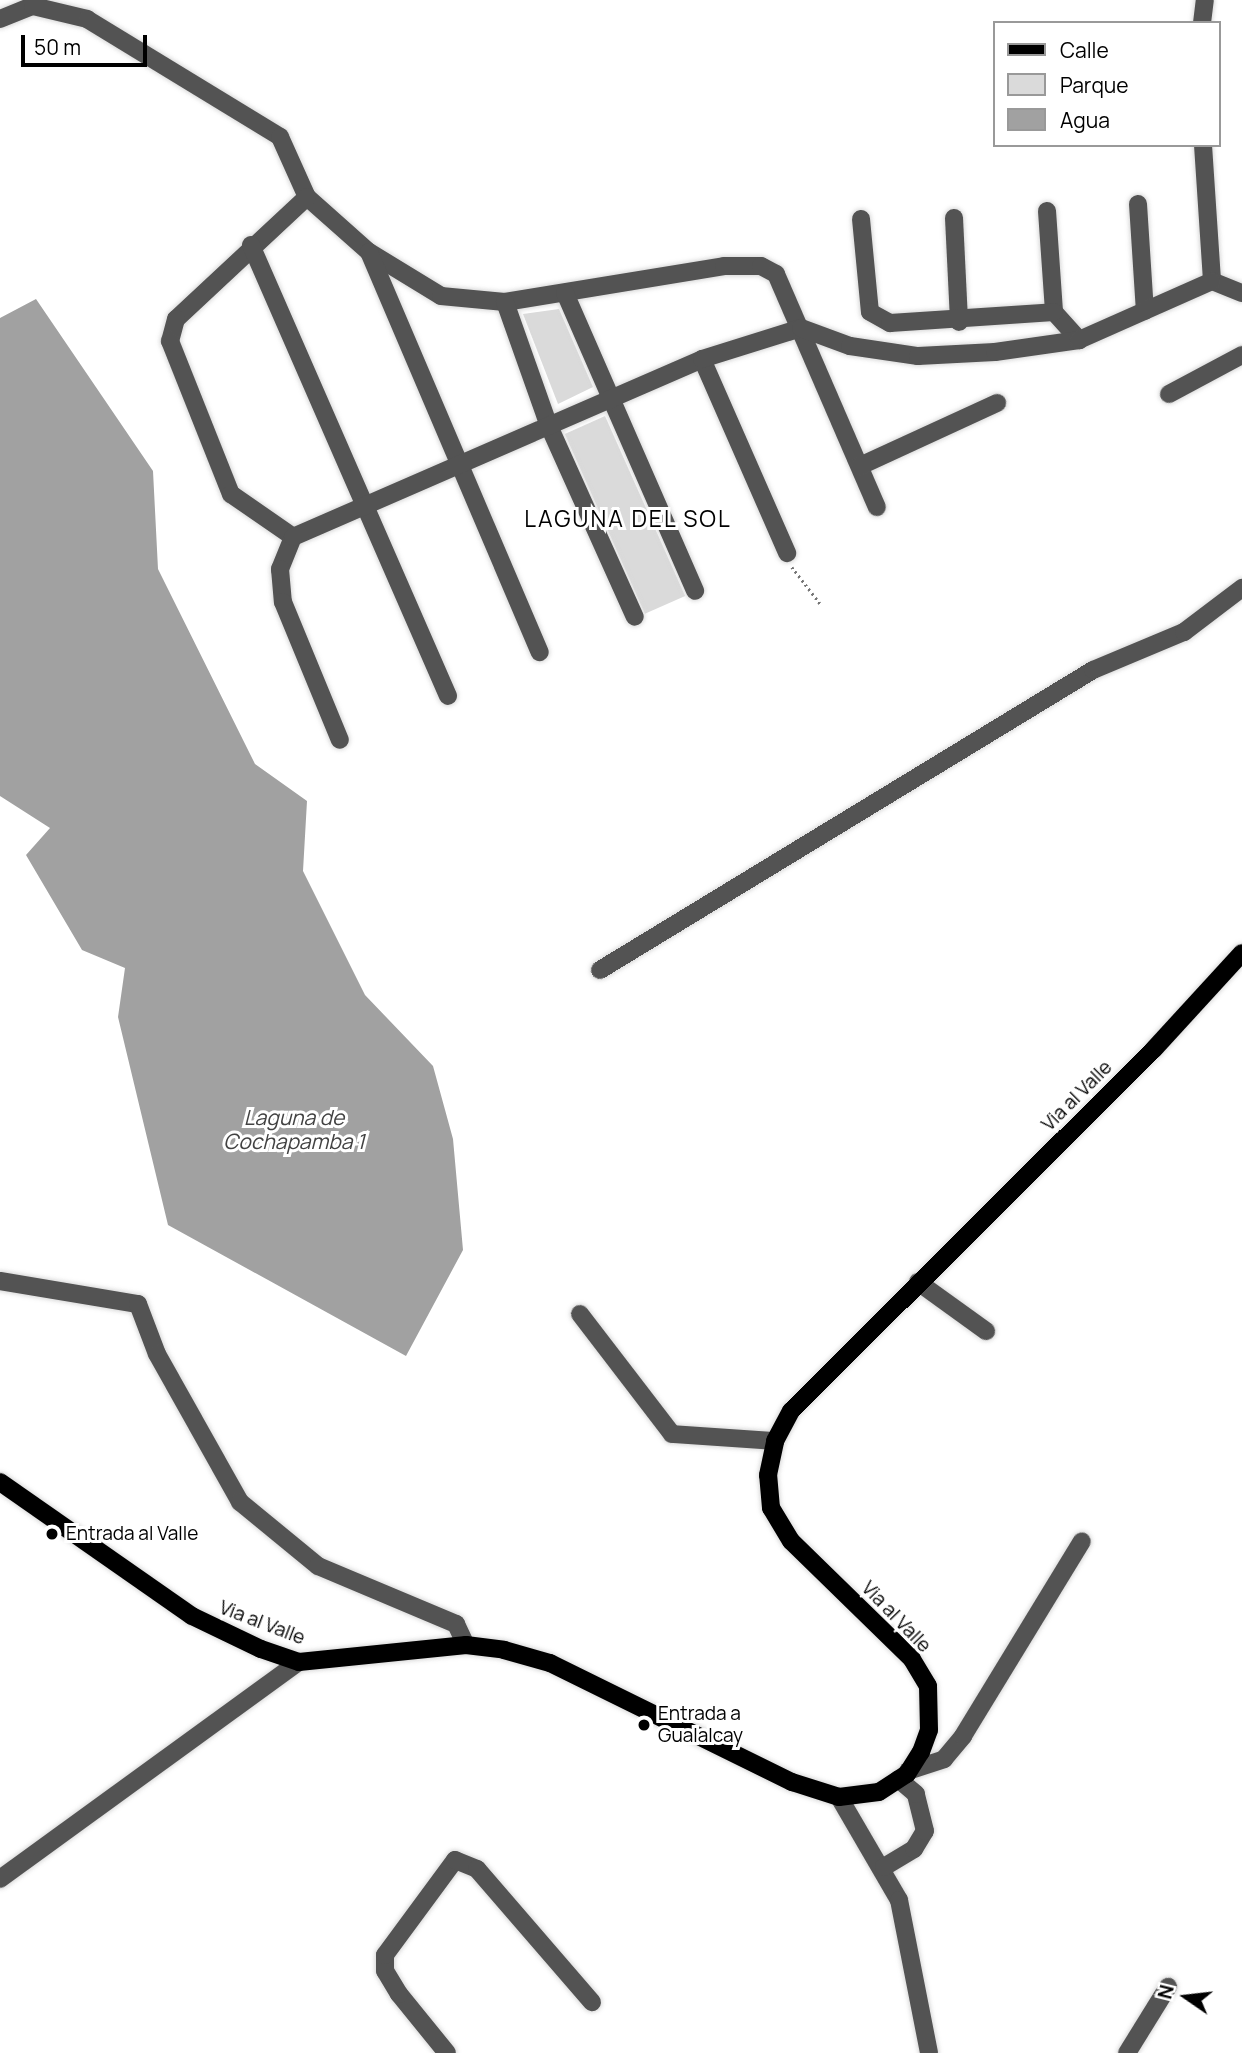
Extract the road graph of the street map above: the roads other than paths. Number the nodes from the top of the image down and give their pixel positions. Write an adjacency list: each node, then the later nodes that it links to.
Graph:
1 (1205, 0): 3 (street)
2 (0, 19): 5 (street)
3 (1202, 21)
4 (1203, 147): 12 (street)
5 (307, 197): 10 (street); 11 (street)
6 (1138, 204): 16 (street)
7 (1047, 211): 17 (street)
8 (954, 218): 18 (street)
9 (861, 219): 18 (street)
10 (251, 245): 29 (street); 31 (street)
11 (369, 252): 15 (street); 27 (street)
12 (1212, 281): 14 (street); 16 (street)
13 (565, 293): 15 (street); 19 (street); 24 (street)
14 (1242, 293)
15 (505, 302): 26 (street)
16 (1146, 311): 20 (street)
17 (1054, 312): 18 (street); 20 (street)
18 (960, 322)
19 (802, 328): 20 (street); 22 (street); 28 (street)
20 (1079, 341)
21 (1242, 355): 23 (street)
22 (702, 359): 24 (street); 32 (street)
23 (1170, 394)
24 (610, 400): 26 (street); 34 (street)
25 (997, 403): 28 (street)
26 (550, 426): 27 (street); 35 (street)
27 (459, 465): 29 (street); 36 (street)
28 (860, 466): 30 (street)
29 (364, 506): 31 (street); 37 (street)
30 (877, 507)
31 (293, 537): 38 (street)
32 (787, 553)
33 (1242, 588): 40 (street)
34 (695, 591)
35 (635, 617)
36 (540, 652)
37 (448, 696)
38 (340, 740)
39 (1242, 953): 42 (main road, Via al Valle)
40 (600, 970)
41 (0, 1281): 48 (street)
42 (918, 1282): 44 (street); 45 (main road, Via al Valle)
43 (580, 1314): 45 (street)
44 (986, 1331)
45 (775, 1441): 50 (main road, Via al Valle)
46 (0, 1482): 49 (main road, Via al Valle)
47 (1082, 1541): 50 (street)
48 (466, 1646): 49 (main road, Via al Valle); 51 (main road, Via al Valle)
49 (299, 1662): 53 (street)
50 (903, 1775): 51 (main road, Via al Valle); 52 (street)
51 (839, 1797): 52 (street)
52 (884, 1867): 57 (street)
53 (0, 1879)
54 (1168, 1987): 58 (street)
55 (592, 2002): 56 (street)
56 (447, 2053)
57 (929, 2053)
58 (1127, 2053)

